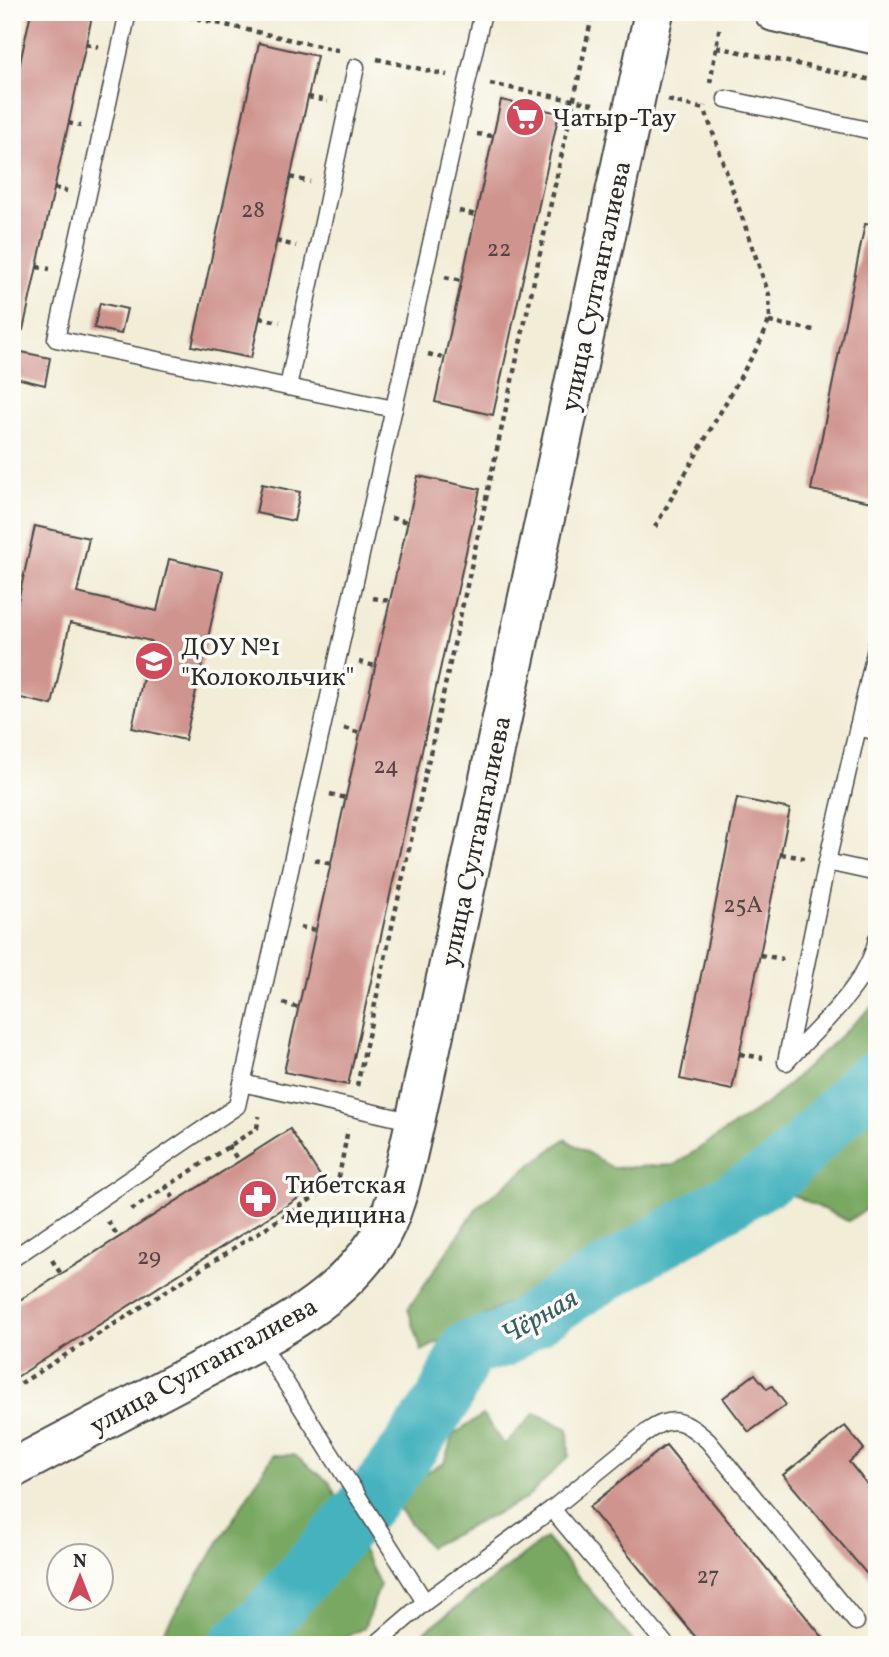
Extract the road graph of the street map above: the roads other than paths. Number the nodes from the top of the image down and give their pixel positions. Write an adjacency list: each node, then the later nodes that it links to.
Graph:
1 (128, 12): 9 (lane)
2 (483, 12): 10 (lane)
3 (654, 12): 18 (street, улица Султангалиева)
4 (774, 12): 5 (street)
5 (877, 35)
6 (356, 67): 9 (lane)
7 (726, 99): 8 (lane)
8 (877, 132)
9 (288, 387): 10 (lane)
10 (394, 409): 17 (lane)
11 (877, 645): 12 (lane)
12 (858, 727): 13 (lane); 14 (lane)
13 (877, 732)
14 (827, 862): 15 (lane); 16 (lane)
15 (877, 873)
16 (877, 939)
17 (242, 1083): 18 (lane); 19 (lane)
18 (415, 1122): 20 (street, улица Султангалиева)
19 (12, 1259)
20 (258, 1339): 21 (street, улица Султангалиева); 23 (lane)
21 (12, 1469)
22 (552, 1509): 23 (lane); 24 (lane); 26 (lane)
23 (425, 1602): 25 (lane)
24 (856, 1622)
25 (375, 1645)
26 (666, 1645)

